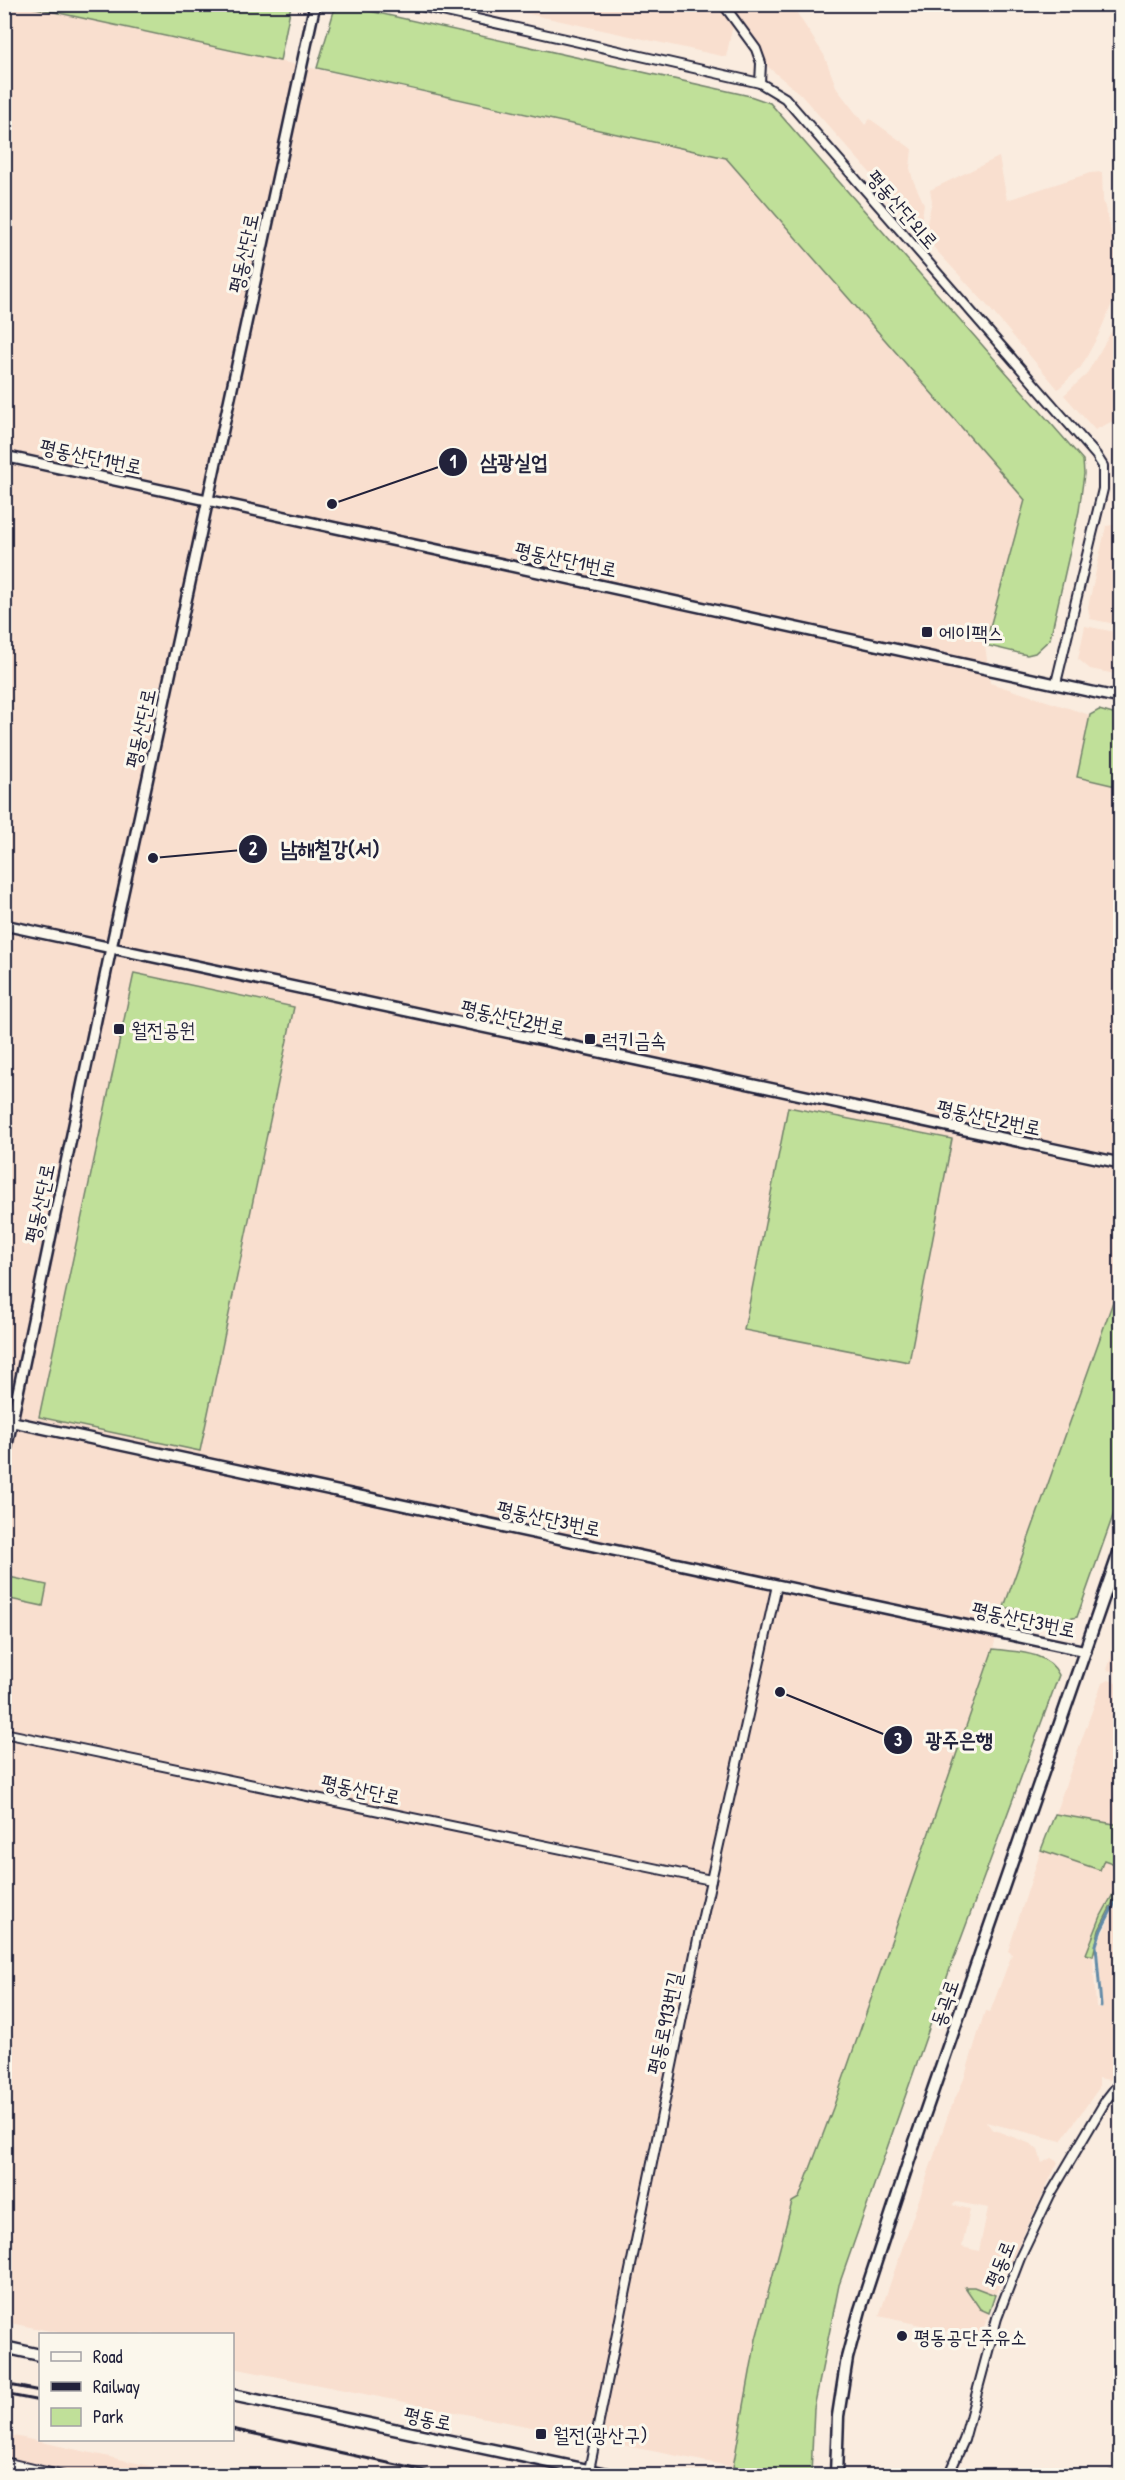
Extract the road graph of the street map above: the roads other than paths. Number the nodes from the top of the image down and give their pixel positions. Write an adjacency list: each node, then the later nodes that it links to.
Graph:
1 (315, 4): 6 (street, 평동산단로)
2 (411, 4): 4 (street, 평동산단외로)
3 (723, 4): 4 (street)
4 (760, 83): 7 (street, 평동산단외로)
5 (4, 456): 6 (street, 평동산단1번로)
6 (208, 498): 7 (street, 평동산단1번로); 10 (street, 평동산단로)
7 (1056, 683): 8 (street, 평동산단1번로)
8 (1120, 698)
9 (4, 925): 10 (street, 평동산단2번로)
10 (111, 948): 11 (street, 평동산단2번로); 12 (street, 평동산단로)
11 (1120, 1163)
12 (8, 1421): 13 (street, 평동산단로); 15 (street, 평동산단3번로)
13 (4, 1459)
14 (1120, 1550): 16 (main road, 동곡로)
15 (777, 1585): 16 (street, 평동산단3번로); 18 (street, 평동로913번길)
16 (1086, 1651): 27 (main road, 동곡로)
17 (4, 1732): 18 (street, 평동산단로)
18 (711, 1880): 24 (street, 평동로913번길)
19 (1120, 2082): 28 (street, 평동로)
20 (4, 2348): 21 (main road)
21 (39, 2355)
22 (234, 2395): 24 (main road, 평동로)
23 (4, 2462): 25 (street)
24 (589, 2473): 26 (main road, 평동로)
25 (63, 2475)
26 (616, 2475)
27 (836, 2475)
28 (950, 2475)

